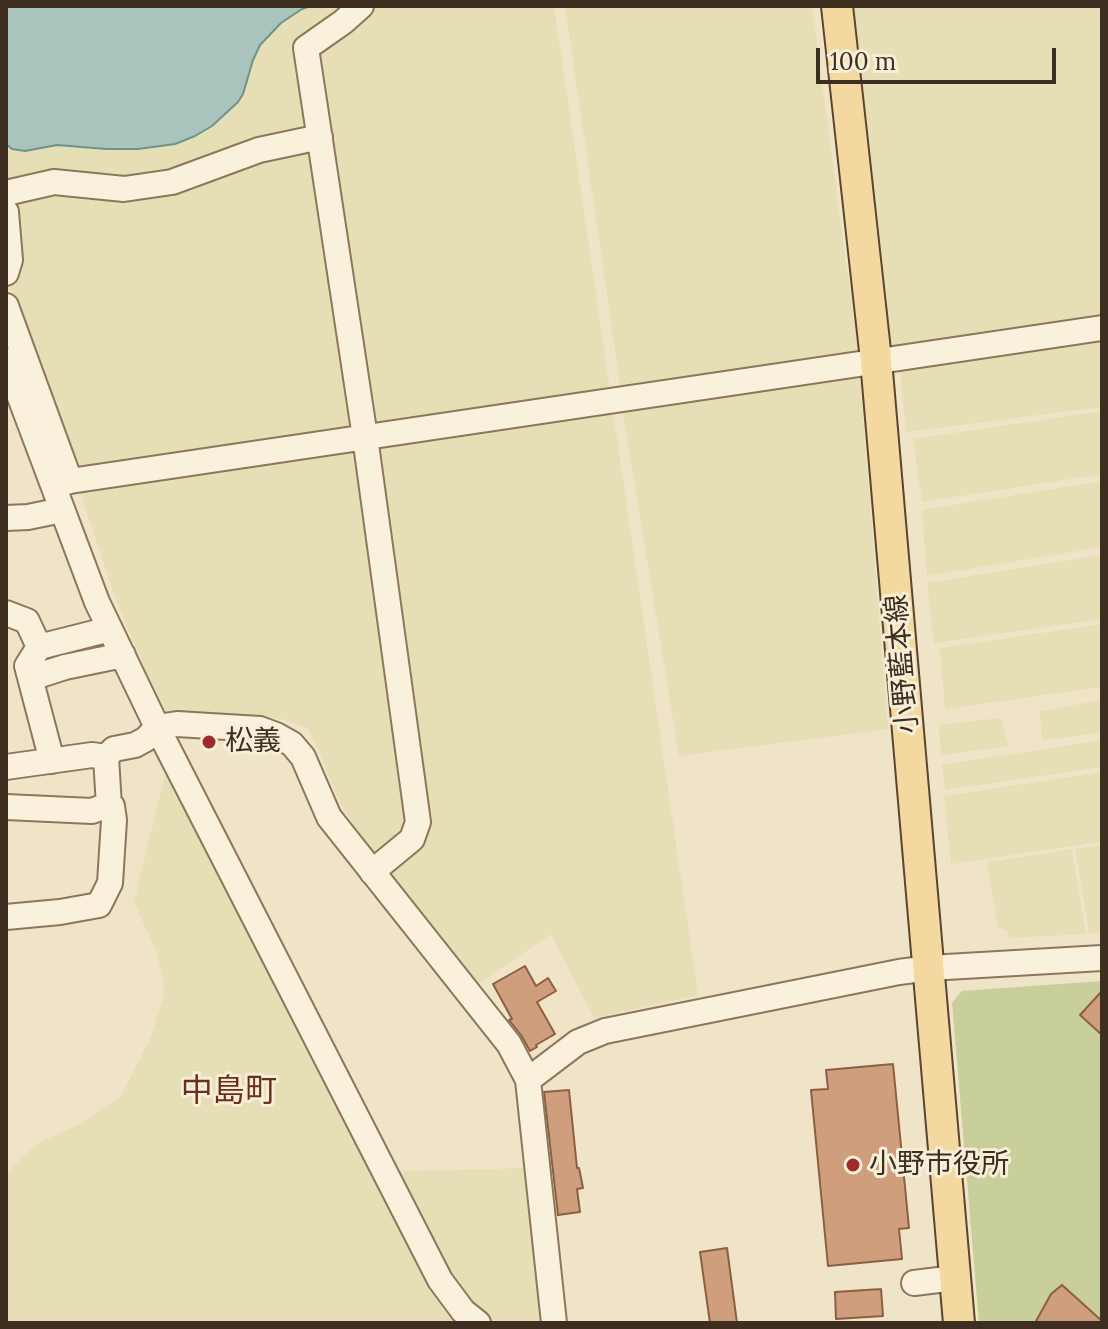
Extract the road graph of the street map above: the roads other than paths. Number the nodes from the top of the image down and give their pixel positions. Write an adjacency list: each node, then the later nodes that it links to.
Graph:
1 (361, 6): 3 (street)
2 (837, 6): 10 (main road, 小野藍本線)
3 (320, 137): 4 (street); 11 (street)
4 (6, 193)
5 (6, 212): 6 (street)
6 (6, 273)
7 (6, 306): 12 (street)
8 (1102, 328): 10 (street)
9 (6, 360): 12 (street)
10 (876, 360): 11 (street); 28 (main road, 小野藍本線)
11 (365, 437): 12 (street); 25 (street)
12 (62, 484): 13 (street)
13 (62, 510): 14 (street); 16 (street)
14 (6, 518)
15 (6, 613): 18 (street)
16 (110, 629): 17 (street); 18 (street)
17 (123, 655): 18 (street); 19 (street)
18 (26, 666): 21 (street)
19 (157, 727): 20 (street); 25 (street); 32 (street)
20 (106, 757): 21 (street); 23 (street)
21 (52, 761): 22 (street)
22 (6, 767)
23 (109, 806): 24 (street); 26 (street)
24 (6, 807)
25 (372, 872): 29 (street)
26 (6, 917)
27 (1102, 958): 28 (street)
28 (929, 968): 29 (street); 30 (main road, 小野藍本線)
29 (528, 1080): 33 (street)
30 (955, 1278): 31 (street); 34 (main road, 小野藍本線)
31 (914, 1283)
32 (478, 1323)
33 (554, 1323)
34 (959, 1323)

